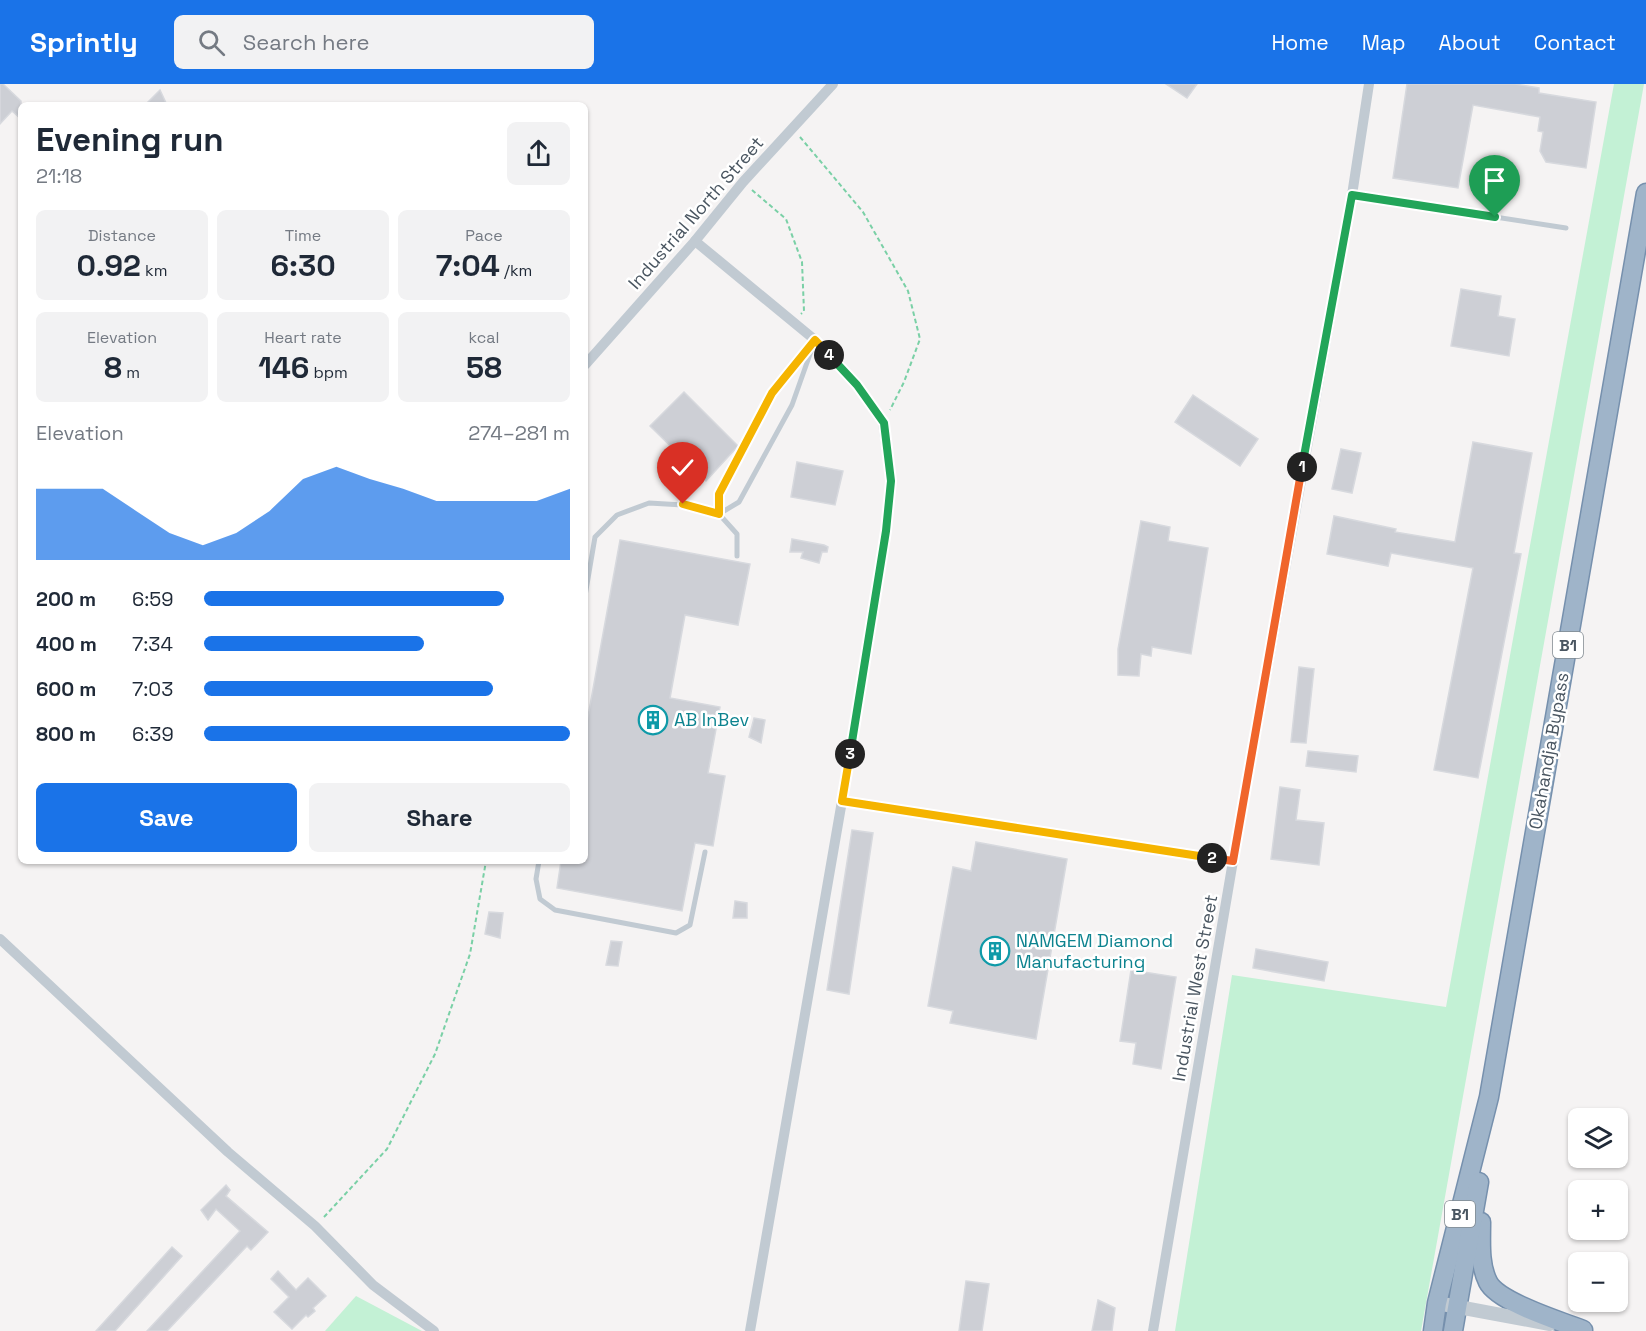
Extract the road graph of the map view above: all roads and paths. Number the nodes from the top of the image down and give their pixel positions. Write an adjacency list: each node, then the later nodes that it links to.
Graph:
1 (833, 84): 3 (street, Industrial North Street)
2 (1369, 84): 6 (street, Industrial West Street)
3 (793, 128): 4 (street, Industrial North Street); 12 (path)
4 (743, 182): 8 (street, Industrial North Street); 9 (path)
5 (1646, 193): 22 (highway, Okahandja Bypass / B1)
6 (1352, 195): 7 (lane); 18 (street, Industrial West Street)
7 (1566, 228)
8 (695, 241): 9 (street); 11 (street, Industrial North Street)
9 (794, 323): 10 (street)
10 (815, 340): 12 (street); 13 (lane); 13 (lane)
11 (588, 362)
12 (884, 423): 16 (street)
13 (719, 514): 14 (lane); 15 (lane)
14 (737, 556)
15 (588, 578)
16 (842, 801): 18 (street); 28 (street)
17 (705, 852): 20 (lane)
18 (1233, 861): 29 (street, Industrial West Street)
19 (486, 864): 24 (path)
20 (538, 864)
21 (0, 939): 24 (street)
22 (1489, 1097): 23 (highway, Okahandja Bypass / B1); 25 (highway, Okahandja Bypass / B1)
23 (1483, 1161): 26 (highway, Okahandja Bypass / B1); 32 (highway)
24 (315, 1226): 27 (street)
25 (1437, 1303): 26 (street); 30 (highway, Okahandja Bypass / B1)
26 (1457, 1307): 31 (highway, Okahandja Bypass / B1); 32 (street)
27 (434, 1331)
28 (750, 1331)
29 (1153, 1331)
30 (1433, 1331)
31 (1453, 1331)
32 (1578, 1331)

